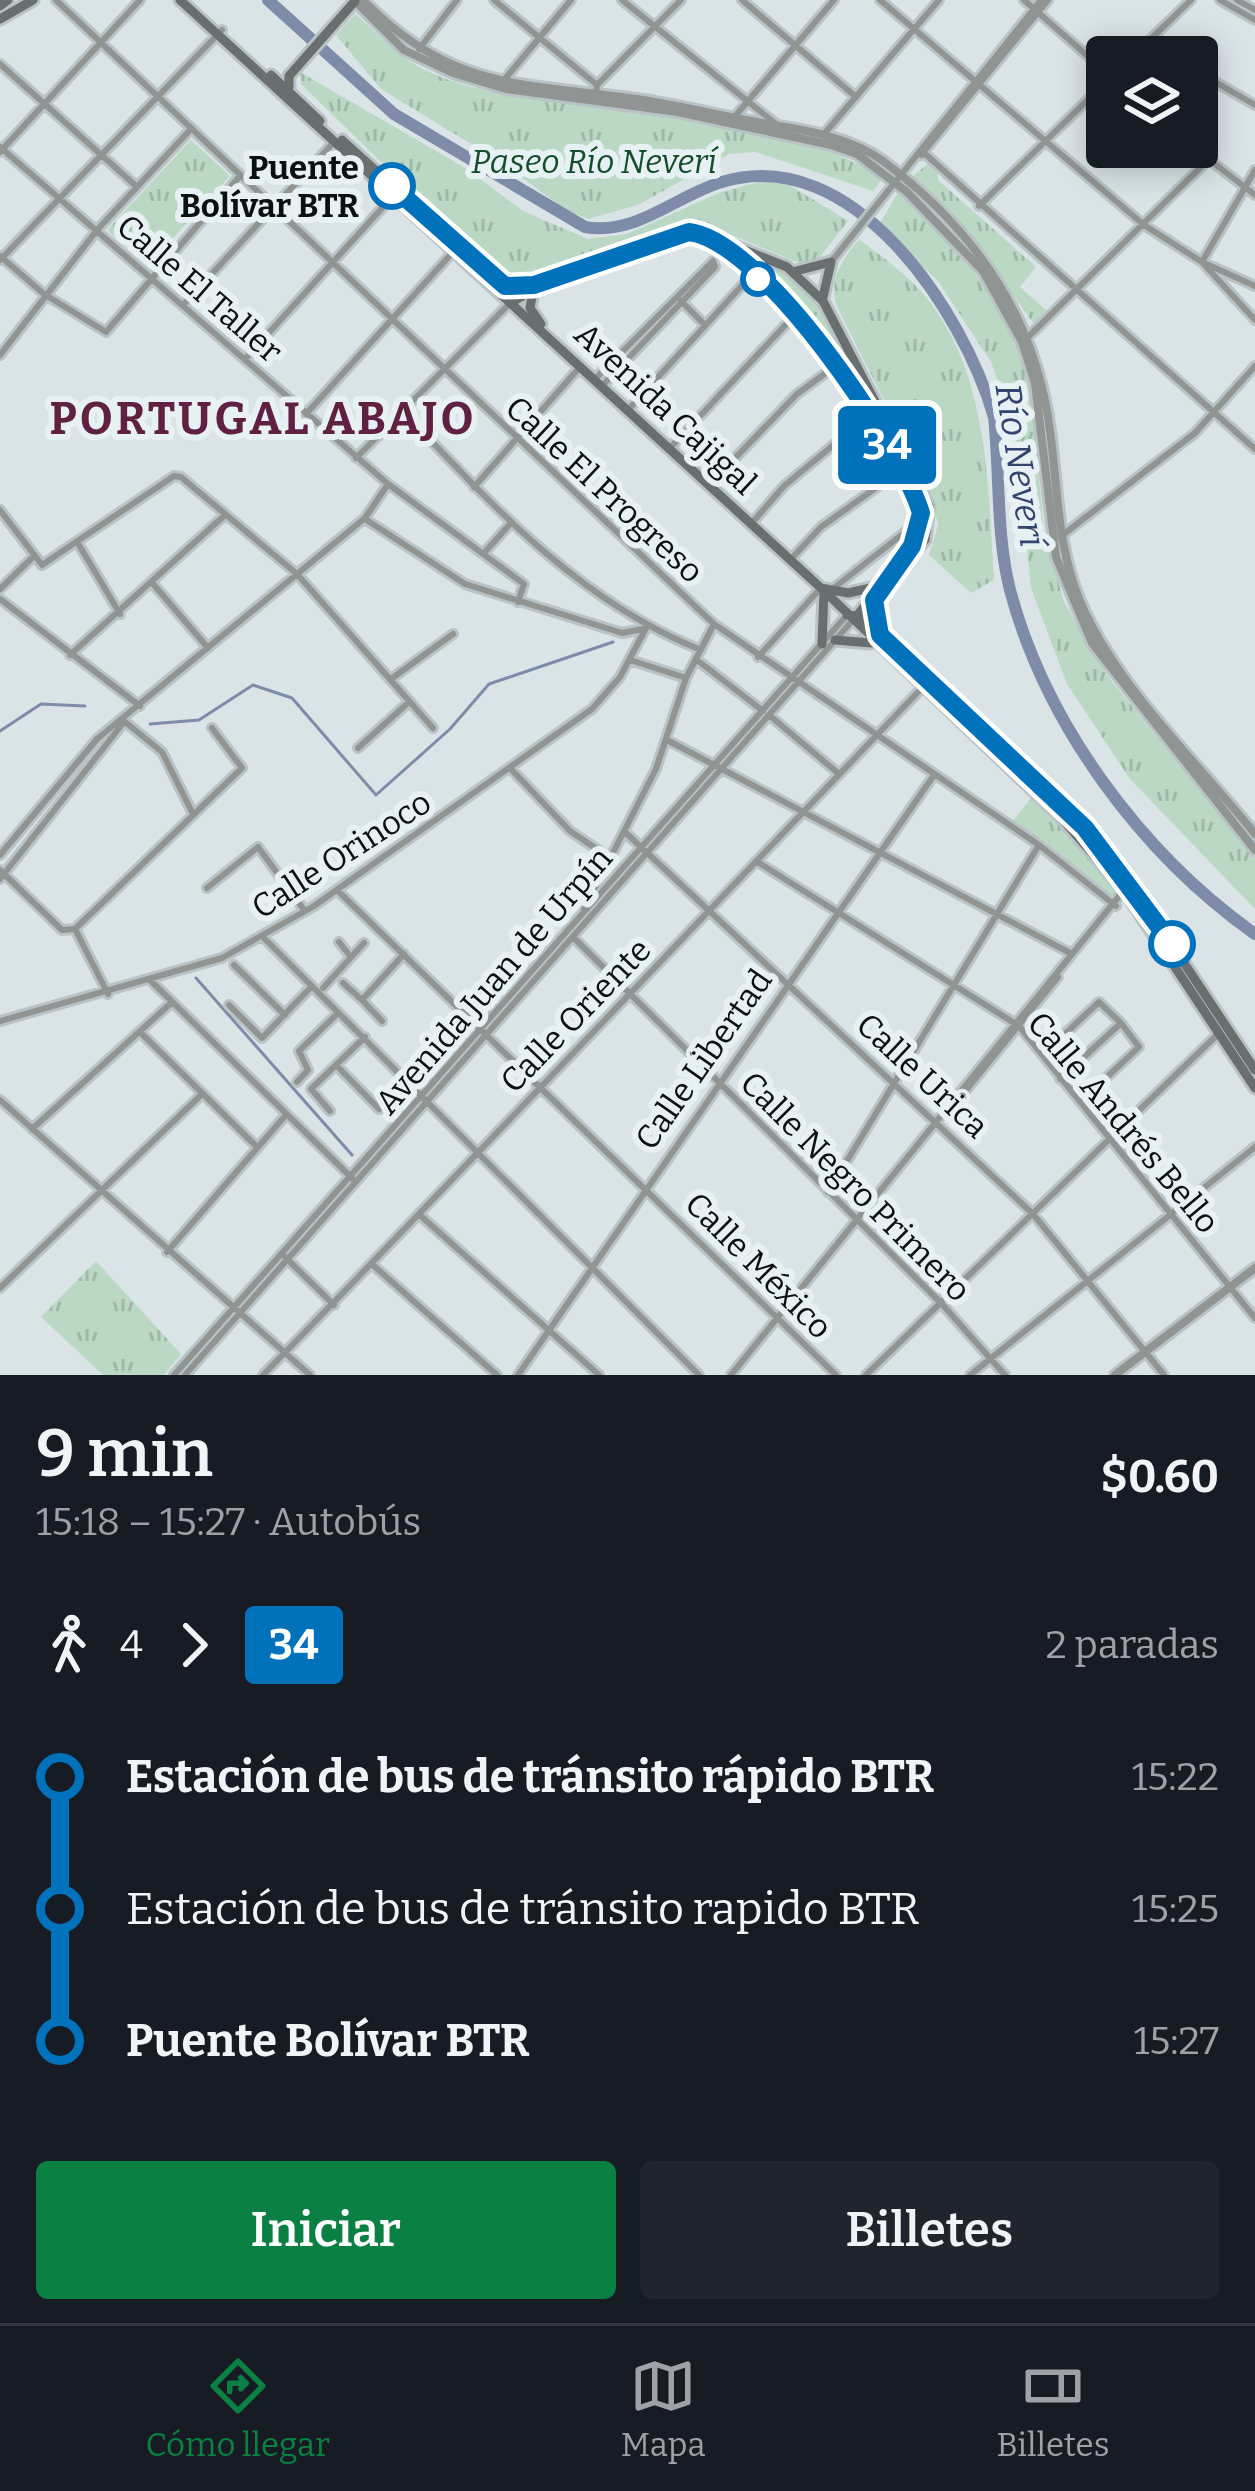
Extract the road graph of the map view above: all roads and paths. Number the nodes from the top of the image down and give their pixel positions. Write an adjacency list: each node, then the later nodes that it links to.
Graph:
1 (8, 0): 21 (main road)
2 (32, 0): 24 (main road)
3 (56, 0): 31 (street, Calle El Progreso)
4 (140, 0): 31 (street)
5 (184, 0): 28 (main road, Avenida Cajigal)
6 (357, 0): 33 (street); 43 (main road)
7 (457, 0): 33 (street)
8 (494, 0): 30 (street)
9 (571, 0): 30 (street)
10 (622, 0): 26 (street)
11 (681, 0): 26 (street)
12 (742, 0): 32 (street)
13 (834, 0): 32 (street)
14 (880, 0): 27 (street)
15 (939, 0): 27 (street)
16 (1024, 0): 23 (street)
17 (1045, 0): 23 (street)
18 (1191, 0): 29 (street)
19 (1220, 0): 25 (street)
20 (1237, 0): 22 (street)
21 (0, 6)
22 (1255, 10)
23 (1037, 11): 34 (street); 36 (street)
24 (0, 19)
25 (1255, 20)
26 (655, 27): 39 (street); 44 (street)
27 (914, 29): 36 (street); 40 (street)
28 (220, 32): 41 (street); 43 (main road, Avenida Cajigal); 52 (main road, Avenida Cajigal)
29 (1154, 36)
30 (539, 37): 38 (street); 39 (street)
31 (100, 43): 41 (street, Calle El Progreso); 45 (street)
32 (794, 46): 40 (street); 44 (street)
33 (417, 54): 38 (street)
34 (1086, 57)
35 (0, 64): 45 (street)
36 (977, 82): 51 (street); 54 (street); 60 (street)
37 (1218, 84): 46 (street)
38 (500, 85): 39 (street)
39 (596, 93): 47 (street)
40 (856, 97): 50 (street)
41 (159, 98): 49 (street, Calle El Progreso); 55 (street)
42 (1086, 99): 51 (street)
43 (300, 100): 79 (main road, Avenida Cajigal)
44 (747, 100): 47 (street); 48 (street)
45 (44, 104): 53 (street); 55 (street)
46 (1255, 105)
47 (732, 121): 48 (street); 50 (street)
48 (779, 126): 50 (street)
49 (192, 128): 59 (street, Calle El Progreso); 61 (street)
50 (822, 139): 60 (street)
51 (1046, 140): 66 (street); 68 (street)
52 (334, 142): 64 (main road, Avenida Cajigal); 67 (street)
53 (1, 150): 65 (street, Calle El Taller)
54 (923, 152): 60 (street); 66 (street)
55 (103, 158): 61 (street); 65 (street)
56 (1200, 168): 68 (street)
57 (1218, 168): 62 (street)
58 (1255, 170): 62 (street)
59 (240, 176): 67 (street, Calle El Progreso); 77 (street)
60 (898, 179): 74 (street); 91 (street)
61 (136, 187): 69 (street)
62 (1244, 189): 63 (street); 75 (street)
63 (1255, 195)
64 (393, 196): 71 (main road, Avenida Cajigal); 73 (street)
65 (60, 200): 69 (street, Calle El Taller); 72 (street)
66 (979, 206): 81 (street)
67 (273, 207): 73 (street, Calle El Progreso); 86 (street)
68 (1144, 224): 75 (street); 81 (street)
69 (97, 230): 77 (street, Calle El Taller); 82 (street)
70 (710, 236): 76 (main road); 79 (main road); 87 (main road)
71 (453, 251): 85 (main road, Avenida Cajigal); 88 (street)
72 (0, 258): 82 (street)
73 (333, 262): 88 (street, Calle El Progreso); 94 (street)
74 (831, 262): 76 (main road); 84 (main road)
75 (1202, 262): 80 (street); 89 (street)
76 (795, 271): 84 (main road)
77 (148, 276): 82 (street); 86 (street, Calle El Taller)
78 (746, 281): 90 (street)
79 (540, 284): 85 (main road); 93 (main road)
80 (1255, 286)
81 (1078, 292): 91 (street); 103 (street)
82 (44, 295): 92 (street)
83 (681, 301): 90 (street); 99 (street); 99 (street)
84 (823, 301): 124 (main road)
85 (510, 303): 93 (main road, Avenida Cajigal); 98 (street)
86 (183, 305): 94 (street, Calle El Taller)
87 (795, 315): 95 (main road); 106 (street)
88 (392, 318): 98 (street, Calle El Progreso); 102 (street)
89 (1255, 320)
90 (705, 325): 101 (street)
91 (1026, 340): 119 (street)
92 (0, 355)
93 (569, 356): 96 (main road, Avenida Cajigal)
94 (245, 359): 102 (street, Calle El Taller)
95 (838, 364): 104 (main road); 111 (street)
96 (580, 366): 99 (main road, Avenida Cajigal); 105 (street)
97 (1255, 367): 103 (street)
98 (442, 369): 100 (street); 105 (street, Calle El Progreso)
99 (598, 382): 101 (main road, Avenida Cajigal)
100 (401, 409): 108 (street); 112 (street)
101 (628, 410): 106 (main road, Avenida Cajigal)
102 (306, 414): 108 (street, Calle El Taller)
103 (1216, 414): 107 (street); 119 (street)
104 (870, 415): 109 (main road); 118 (street)
105 (519, 440): 112 (street); 134 (street, Calle El Progreso)
106 (669, 448): 111 (main road, Avenida Cajigal)
107 (1255, 449)
108 (356, 458): 110 (street, Calle El Taller)
109 (902, 470): 116 (main road); 123 (street)
110 (388, 484): 115 (street); 121 (street, Calle El Taller)
111 (709, 485): 118 (main road, Avenida Cajigal)
112 (474, 487): 117 (street)
113 (0, 510): 122 (street)
114 (225, 515): 120 (street); 125 (street); 126 (street)
115 (365, 518): 125 (street); 131 (street)
116 (921, 520): 124 (main road); 129 (street)
117 (510, 524): 121 (street); 135 (street)
118 (751, 524): 123 (main road, Avenida Cajigal)
119 (1057, 538): 166 (street); 169 (street)
120 (79, 544): 122 (street); 132 (street)
121 (484, 553): 131 (street, Calle El Taller)
122 (33, 557): 128 (street)
123 (790, 560): 129 (main road, Avenida Cajigal)
124 (901, 565): 127 (main road)
125 (296, 574): 140 (street); 147 (street)
126 (154, 585): 132 (street); 140 (street)
127 (881, 588): 129 (main road); 133 (main road); 139 (main road)
128 (0, 589)
129 (825, 590): 133 (main road, Avenida Cajigal); 138 (main road); 143 (street)
130 (0, 599): 142 (street)
131 (518, 602): 135 (street)
132 (120, 614): 142 (street)
133 (852, 617): 137 (street, Avenida Juan de Urpín); 138 (street, Avenida Juan de Urpín); 139 (main road, Avenida Cajigal)
134 (715, 624): 141 (street); 143 (street, Calle El Progreso)
135 (646, 628): 141 (street); 144 (street, Calle Orinoco)
136 (453, 634): 147 (street)
137 (835, 640): 139 (main road); 148 (street, Avenida Juan de Urpín)
138 (822, 644): 148 (street, Avenida Juan de Urpín)
139 (883, 644): 149 (main road); 216 (main road)
140 (208, 648): 151 (street)
141 (701, 650): 145 (street)
142 (70, 655): 151 (street)
143 (758, 657): 148 (street, Calle El Progreso)
144 (631, 660): 146 (street); 160 (street, Calle Orinoco)
145 (697, 660): 146 (street); 152 (street)
146 (686, 678): 157 (street)
147 (391, 680): 150 (street)
148 (792, 682): 152 (street, Avenida Juan de Urpín); 156 (street, Calle El Progreso)
149 (922, 688): 156 (street, Calle Oriente); 177 (main road)
150 (410, 702): 155 (street); 158 (street)
151 (140, 706): 153 (street)
152 (766, 713): 159 (street, Avenida Juan de Urpín); 161 (street)
153 (124, 721): 164 (street); 171 (street); 174 (street)
154 (212, 728): 164 (street)
155 (433, 728)
156 (876, 736): 161 (street, Calle Oriente); 162 (street, Calle El Progreso)
157 (667, 740): 159 (street); 165 (street)
158 (358, 748)
159 (719, 767): 163 (street); 168 (street, Avenida Juan de Urpín)
160 (510, 768): 172 (street); 176 (street, Calle Orinoco)
161 (839, 774): 163 (street, Calle Oriente)
162 (934, 775): 167 (street, Calle El Progreso); 170 (street, Calle Libertad)
163 (803, 811): 170 (street); 173 (street, Calle Oriente)
164 (194, 814): 184 (street)
165 (626, 832): 168 (street, Calle Urica); 172 (street)
166 (1255, 834)
167 (1039, 844): 178 (street, Calle El Progreso); 182 (street)
168 (646, 850): 179 (street, Calle Urica); 183 (street, Avenida Juan de Urpín); 186 (street, Avenida Juan de Urpín)
169 (1255, 850)
170 (878, 853): 181 (street, Calle Libertad); 182 (street)
171 (0, 855)
172 (613, 860): 183 (street)
173 (756, 861): 179 (street, Calle Oriente); 181 (street, Calle Andrés Bello)
174 (1, 874): 184 (street)
175 (207, 887): 180 (street)
176 (337, 890): 180 (street, Calle Orinoco); 189 (street, Calle México)
177 (1125, 891): 178 (street); 212 (main road)
178 (1114, 904): 190 (street)
179 (710, 907): 194 (street, Calle Urica); 199 (street, Calle Oriente)
180 (305, 911): 185 (street, Calle Orinoco)
181 (836, 911): 194 (street, Calle Libertad); 196 (street, Calle Andrés Bello)
182 (997, 915): 190 (street); 196 (street)
183 (577, 921): 186 (street, Avenida Juan de Urpín)
184 (75, 929): 200 (street)
185 (262, 935): 193 (street, Calle Orinoco); 197 (street)
186 (570, 935): 199 (street, Calle Negro Primero); 210 (street, Avenida Juan de Urpín)
187 (339, 942): 191 (street)
188 (364, 944): 191 (street)
189 (404, 954): 201 (street); 210 (street, Calle México)
190 (1074, 954): 209 (street)
191 (351, 957): 198 (street)
192 (234, 965): 205 (street)
193 (151, 981): 200 (street, Calle Orinoco); 202 (street)
194 (787, 982): 218 (street, Calle Urica); 220 (street, Calle Libertad)
195 (343, 983): 201 (street)
196 (954, 985): 209 (street, Calle Andrés Bello); 218 (street)
197 (312, 986): 204 (street); 205 (street)
198 (323, 988)
199 (631, 992): 220 (street, Calle Negro Primero); 221 (street, Calle Oriente)
200 (108, 994): 206 (street, Calle Orinoco)
201 (362, 1000): 207 (street)
202 (172, 1002): 211 (street); 229 (street)
203 (229, 1005): 205 (street)
204 (339, 1011): 213 (street); 219 (street)
205 (285, 1015)
206 (0, 1021)
207 (382, 1021)
208 (1121, 1023): 214 (street); 217 (street); 224 (street)
209 (1017, 1024): 217 (street, Calle Andrés Bello); 230 (street)
210 (485, 1031): 221 (street, Calle México); 225 (street, Avenida Juan de Urpín)
211 (140, 1032): 223 (street); 231 (street)
212 (1219, 1033): 222 (main road); 232 (street)
213 (365, 1037): 215 (street); 225 (street)
214 (1052, 1046)
215 (336, 1065): 227 (street); 228 (street)
216 (1255, 1070)
217 (1060, 1079): 232 (street, Calle Andrés Bello)
218 (895, 1081): 230 (street, Calle Urica); 239 (street)
219 (298, 1082)
220 (718, 1082): 237 (street, Calle Libertad); 239 (street, Calle Negro Primero)
221 (541, 1084): 235 (street, Calle Oriente); 237 (street, Calle México)
222 (1255, 1088)
223 (202, 1094): 233 (street); 238 (street)
224 (1089, 1094)
225 (426, 1099): 235 (street); 236 (street, Avenida Juan de Urpín)
226 (0, 1100): 231 (street)
227 (379, 1109)
228 (330, 1111)
229 (285, 1116): 233 (street); 236 (street)
230 (938, 1122): 240 (street, Calle Urica); 243 (street)
231 (32, 1129): 238 (street)
232 (1111, 1140): 240 (street); 241 (street, Calle Andrés Bello)
233 (257, 1147): 244 (street)
234 (1255, 1147): 241 (street)
235 (478, 1154): 242 (street, Calle Oriente); 247 (street)
236 (354, 1180): 245 (street, Avenida Juan de Urpín)
237 (645, 1185): 247 (street, Calle Libertad); 255 (street, Calle México)
238 (100, 1191): 244 (street); 251 (street)
239 (828, 1192): 243 (street, Calle Negro Primero)
240 (1033, 1214): 249 (street, Calle Urica); 252 (street)
241 (1170, 1215): 249 (street); 250 (street, Calle Andrés Bello)
242 (422, 1217): 246 (street, Calle Oriente); 257 (street)
243 (857, 1222): 252 (street, Calle Negro Primero); 255 (street)
244 (167, 1252): 254 (street)
245 (285, 1257): 253 (street); 254 (street, Avenida Juan de Urpín)
246 (374, 1266): 253 (street, Calle Oriente); 265 (street)
247 (590, 1267): 257 (street, Calle Libertad); 268 (street)
248 (1255, 1268): 250 (street)
249 (1089, 1279): 258 (street, Calle Urica); 260 (street)
250 (1229, 1287): 256 (street, Calle Andrés Bello); 258 (street)
251 (0, 1288)
252 (941, 1304): 260 (street, Calle Negro Primero); 271 (street)
253 (334, 1305): 259 (street, Calle Oriente)
254 (235, 1313): 259 (street); 261 (street, Avenida Juan de Urpín); 262 (street, Avenida Juan de Urpín)
255 (779, 1317): 269 (street); 270 (street, Calle México)
256 (1255, 1318)
257 (550, 1331): 266 (street, Calle Libertad); 267 (street)
258 (1146, 1352): 274 (street); 275 (street, Calle Urica)
259 (283, 1355): 263 (street, Calle Oriente); 264 (street)
260 (991, 1358): 272 (street); 273 (street, Calle Negro Primero)
261 (174, 1375)
262 (185, 1375)
263 (263, 1375)
264 (310, 1375)
265 (496, 1375)
266 (518, 1375)
267 (599, 1375)
268 (699, 1375)
269 (731, 1375)
270 (836, 1375)
271 (866, 1375)
272 (970, 1375)
273 (1005, 1375)
274 (1115, 1375)
275 (1163, 1375)

